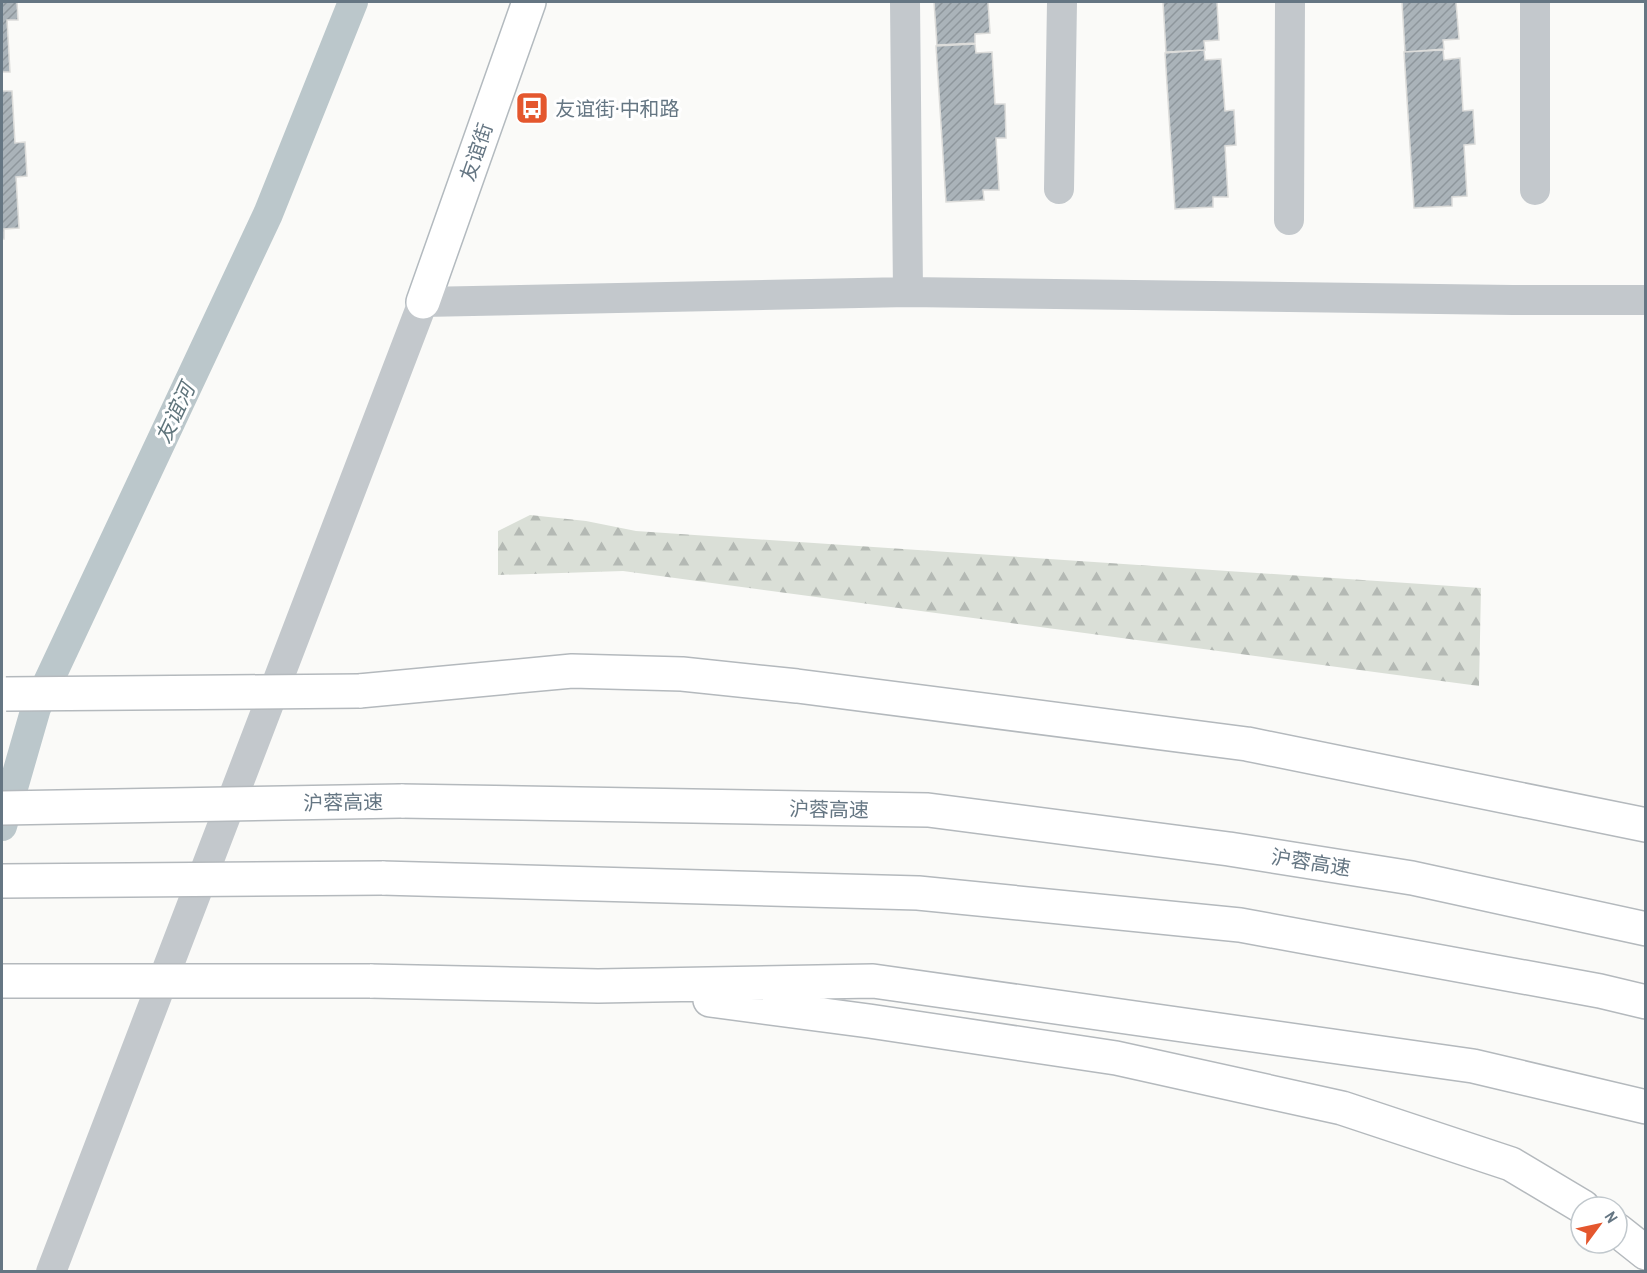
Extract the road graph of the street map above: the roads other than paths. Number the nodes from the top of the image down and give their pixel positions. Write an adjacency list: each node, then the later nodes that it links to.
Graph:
1 (529, 2): 11 (main road, 友谊街)
2 (905, 2): 9 (street)
3 (1062, 2): 6 (street)
4 (1290, 2): 8 (street)
5 (1535, 2): 7 (street)
6 (1059, 189)
7 (1535, 190)
8 (1289, 220)
9 (908, 292): 10 (street); 11 (street)
10 (1646, 300)
11 (423, 302): 24 (street)
12 (4, 694): 14 (main road, bridge)
13 (2, 808): 16 (main road, 沪蓉高速, bridge)
14 (1640, 823)
15 (2, 881): 19 (main road, bridge)
16 (1646, 928)
17 (2, 981): 18 (main road, bridge)
18 (598, 986): 20 (main road); 21 (main road)
19 (1646, 1002)
20 (1646, 1107)
21 (1569, 1199)
22 (1629, 1240): 23 (main road)
23 (1646, 1253)
24 (51, 1272)

